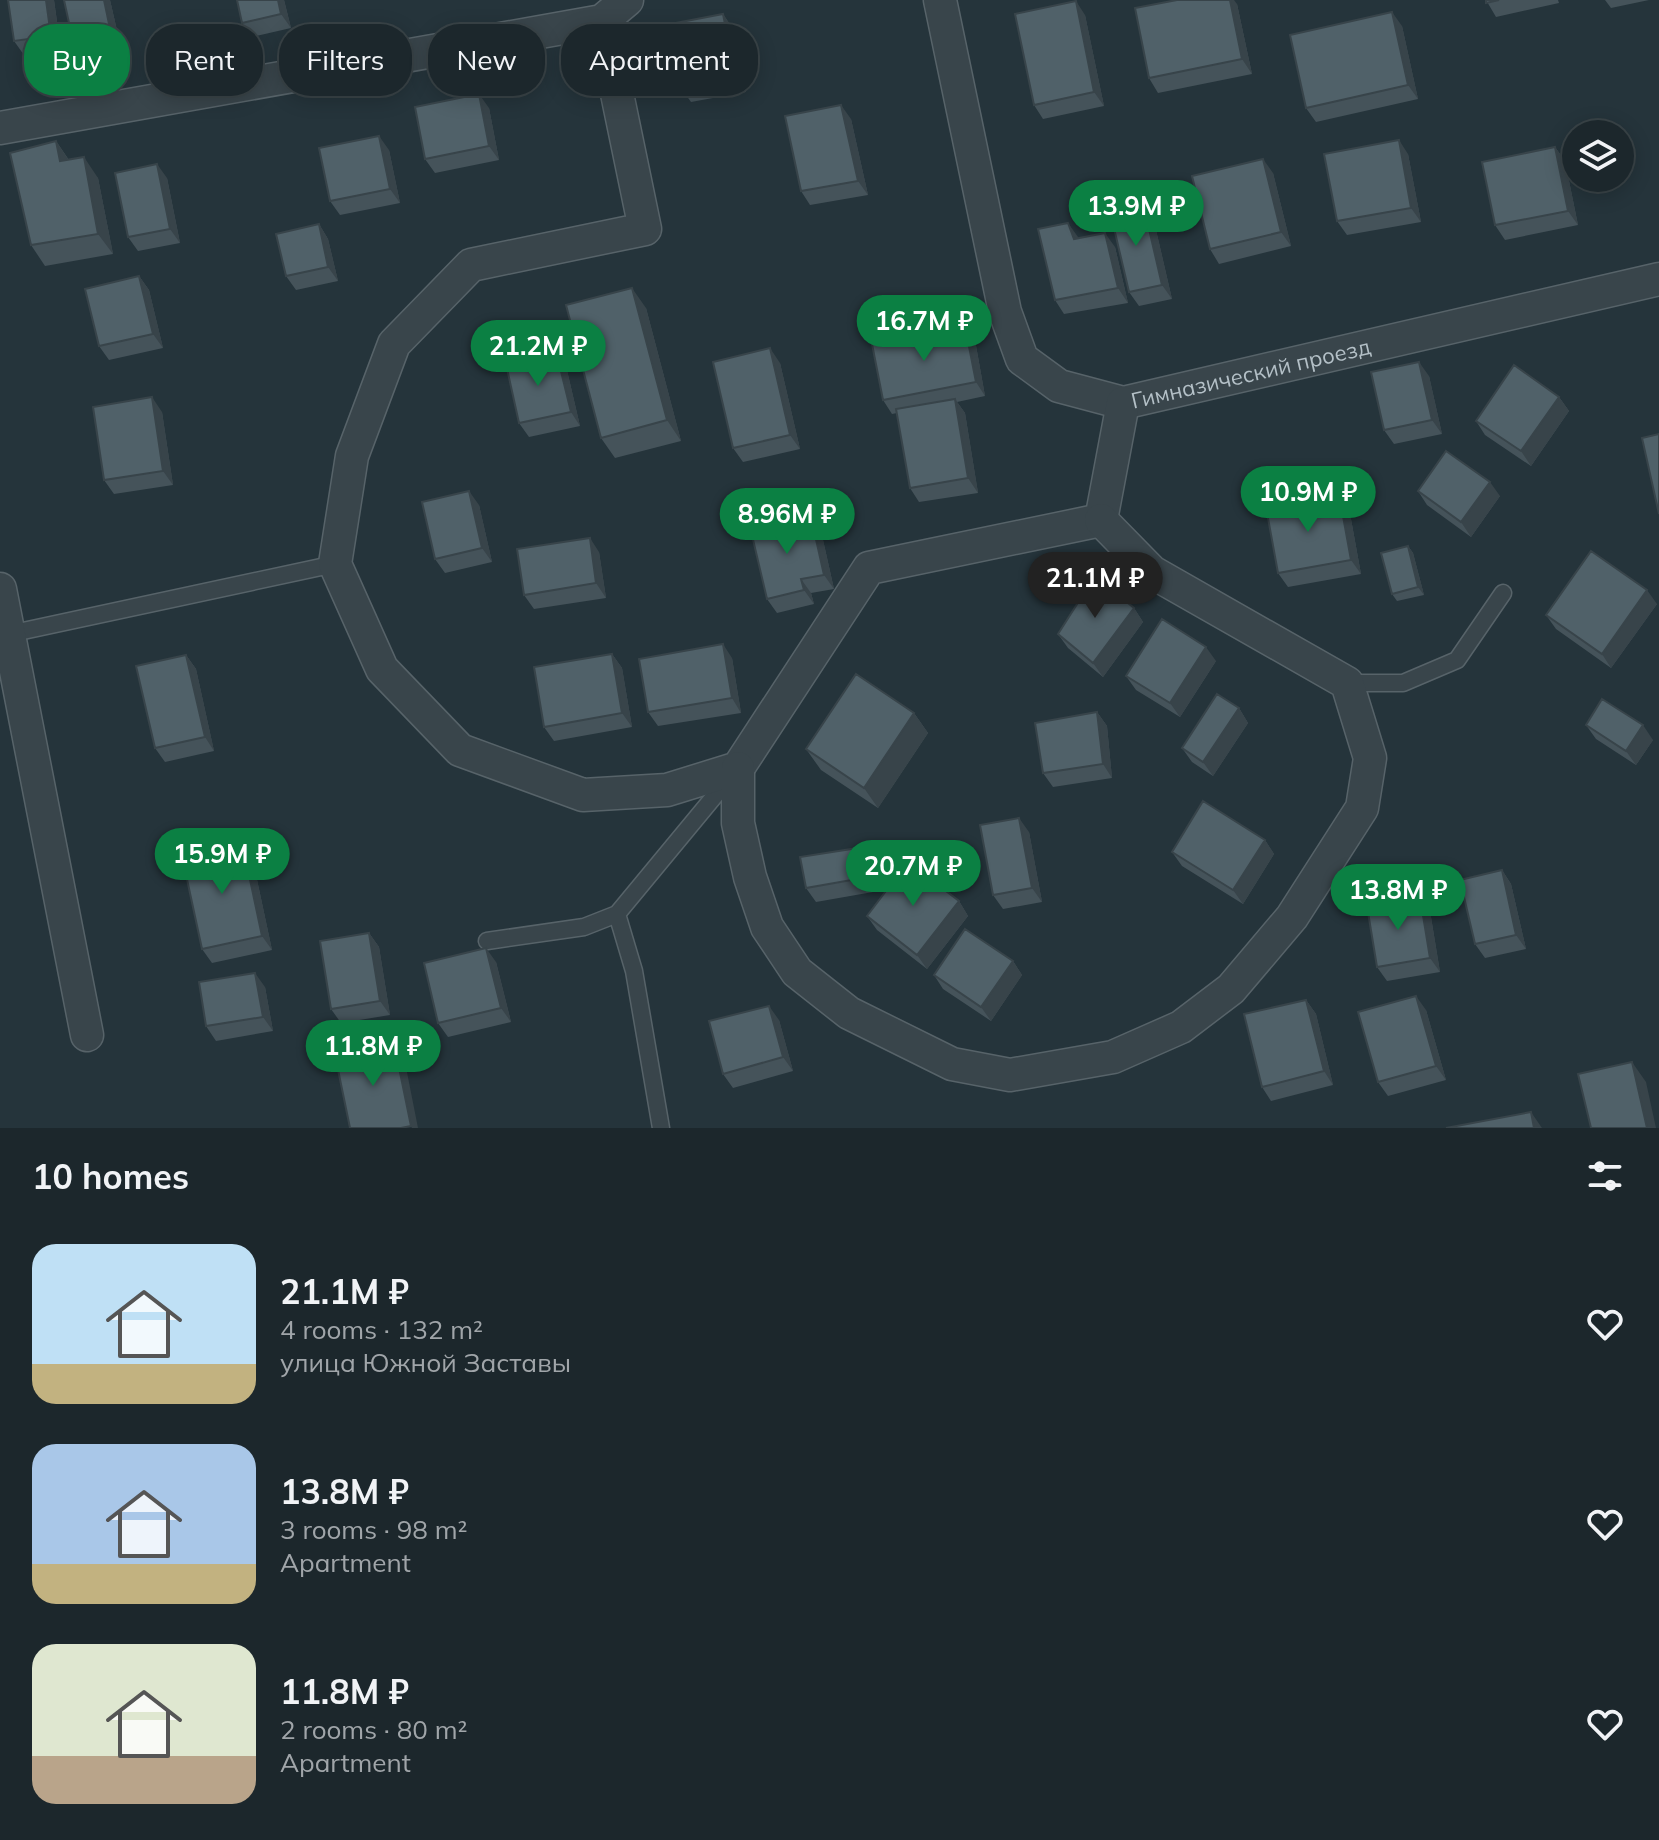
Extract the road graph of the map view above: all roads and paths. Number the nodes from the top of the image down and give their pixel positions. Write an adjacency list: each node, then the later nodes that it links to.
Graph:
1 (627, 0): 3 (street)
2 (940, 0): 6 (street, Гимназический проезд)
3 (602, 21): 4 (street); 8 (street)
4 (0, 128)
5 (1659, 279): 6 (street, Гимназический проезд)
6 (1123, 403): 7 (street)
7 (1101, 520): 12 (street); 13 (street)
8 (335, 564): 11 (lane); 13 (street)
9 (0, 589): 11 (street)
10 (1503, 593): 12 (lane)
11 (9, 634): 16 (street)
12 (1347, 683): 13 (street)
13 (738, 768): 14 (lane)
14 (617, 914): 15 (lane); 17 (lane)
15 (487, 941)
16 (87, 1035)
17 (661, 1128)

